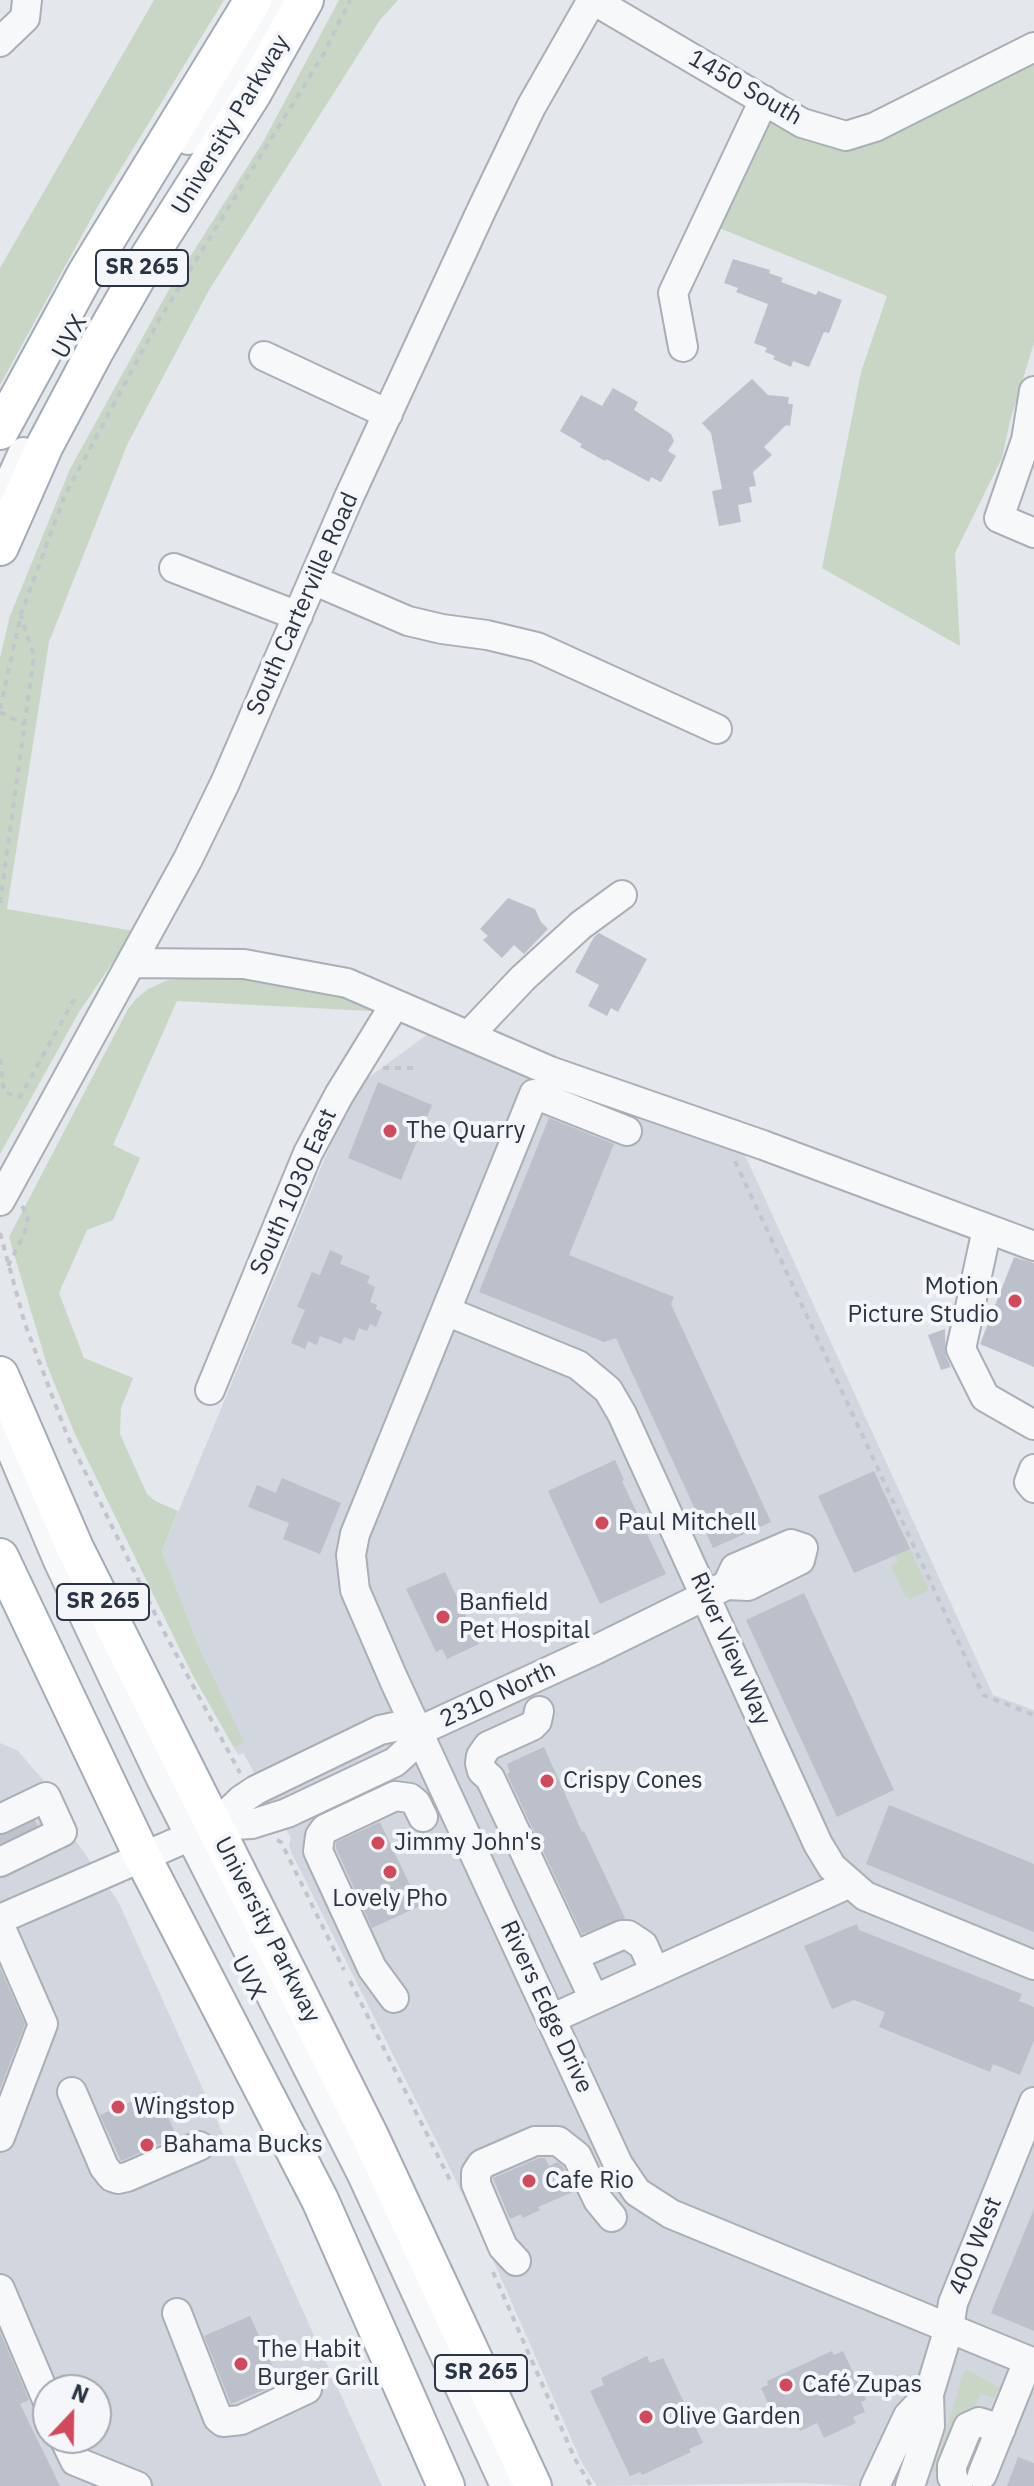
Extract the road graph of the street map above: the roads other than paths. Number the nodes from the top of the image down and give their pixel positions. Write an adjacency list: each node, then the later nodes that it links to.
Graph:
1 (27, 0): 7 (street)
2 (253, 0): 14 (main road, University Parkway / SR 265)
3 (272, 0): 15 (street, UVX)
4 (286, 0): 16 (street)
5 (305, 0): 18 (main road, University Parkway / SR 265)
6 (592, 0): 9 (street, 1450 South); 13 (street, South Carterville Road)
7 (0, 42)
8 (1034, 47): 9 (street, 1450 South)
9 (764, 100): 10 (street)
10 (683, 347)
11 (264, 356): 13 (street)
12 (1034, 391): 17 (street)
13 (388, 414): 20 (street, South Carterville Road)
14 (0, 431)
15 (0, 473)
16 (0, 503)
17 (1034, 533)
18 (0, 547)
19 (174, 568): 21 (street)
20 (313, 580): 21 (street, South Carterville Road); 22 (street)
21 (298, 616): 24 (street, South Carterville Road)
22 (717, 729)
23 (622, 895): 26 (street)
24 (132, 963): 25 (street); 28 (street, South Carterville Road)
25 (395, 1004): 26 (street); 33 (street, South 1030 East)
26 (480, 1040): 29 (street)
27 (627, 1131): 31 (street, Rivers Edge Drive)
28 (10, 1195)
29 (987, 1229): 30 (street); 35 (street)
30 (1034, 1246)
31 (446, 1311): 40 (street, River View Way); 42 (street, Rivers Edge Drive)
32 (0, 1375): 44 (main road, University Parkway / SR 265)
33 (210, 1390)
34 (0, 1424): 44 (street)
35 (1034, 1425)
36 (1034, 1469): 38 (street)
37 (0, 1473): 44 (street, UVX)
38 (1034, 1488)
39 (0, 1557): 45 (main road, SR 265)
40 (717, 1591): 41 (street, 2310 North); 46 (street, River View Way)
41 (525, 1682): 42 (street, 2310 North); 49 (street)
42 (419, 1731): 44 (street, 2310 North); 54 (street, Rivers Edge Drive)
43 (423, 1817): 52 (street)
44 (194, 1835): 45 (street, 2310 North); 72 (street, UVX); 73 (street); 74 (main road, University Parkway / SR 265)
45 (143, 1858): 47 (street, 2310 North); 71 (main road, SR 265)
46 (848, 1884): 50 (street, River View Way); 51 (street)
47 (0, 1919)
48 (0, 1926): 57 (street)
49 (574, 1956): 51 (street); 53 (street)
50 (1034, 1965)
51 (655, 1972): 53 (street)
52 (394, 1998)
53 (594, 1999): 54 (street)
54 (551, 2019): 63 (street, Rivers Edge Drive)
55 (72, 2092): 58 (street)
56 (1034, 2102): 63 (street, 400 West)
57 (0, 2137)
58 (199, 2146)
59 (612, 2217): 60 (street)
60 (516, 2261)
61 (0, 2289): 65 (street)
62 (177, 2313): 66 (street)
63 (949, 2328): 64 (street, Rivers Edge Drive); 67 (street, 400 West)
64 (1031, 2362): 69 (street)
65 (36, 2374)
66 (307, 2389)
67 (929, 2394): 75 (street, 400 West); 76 (street, 400 West)
68 (72, 2454): 70 (street)
69 (970, 2480)
70 (137, 2486)
71 (446, 2486)
72 (490, 2486)
73 (505, 2486)
74 (533, 2486)
75 (875, 2486)
76 (910, 2486)

